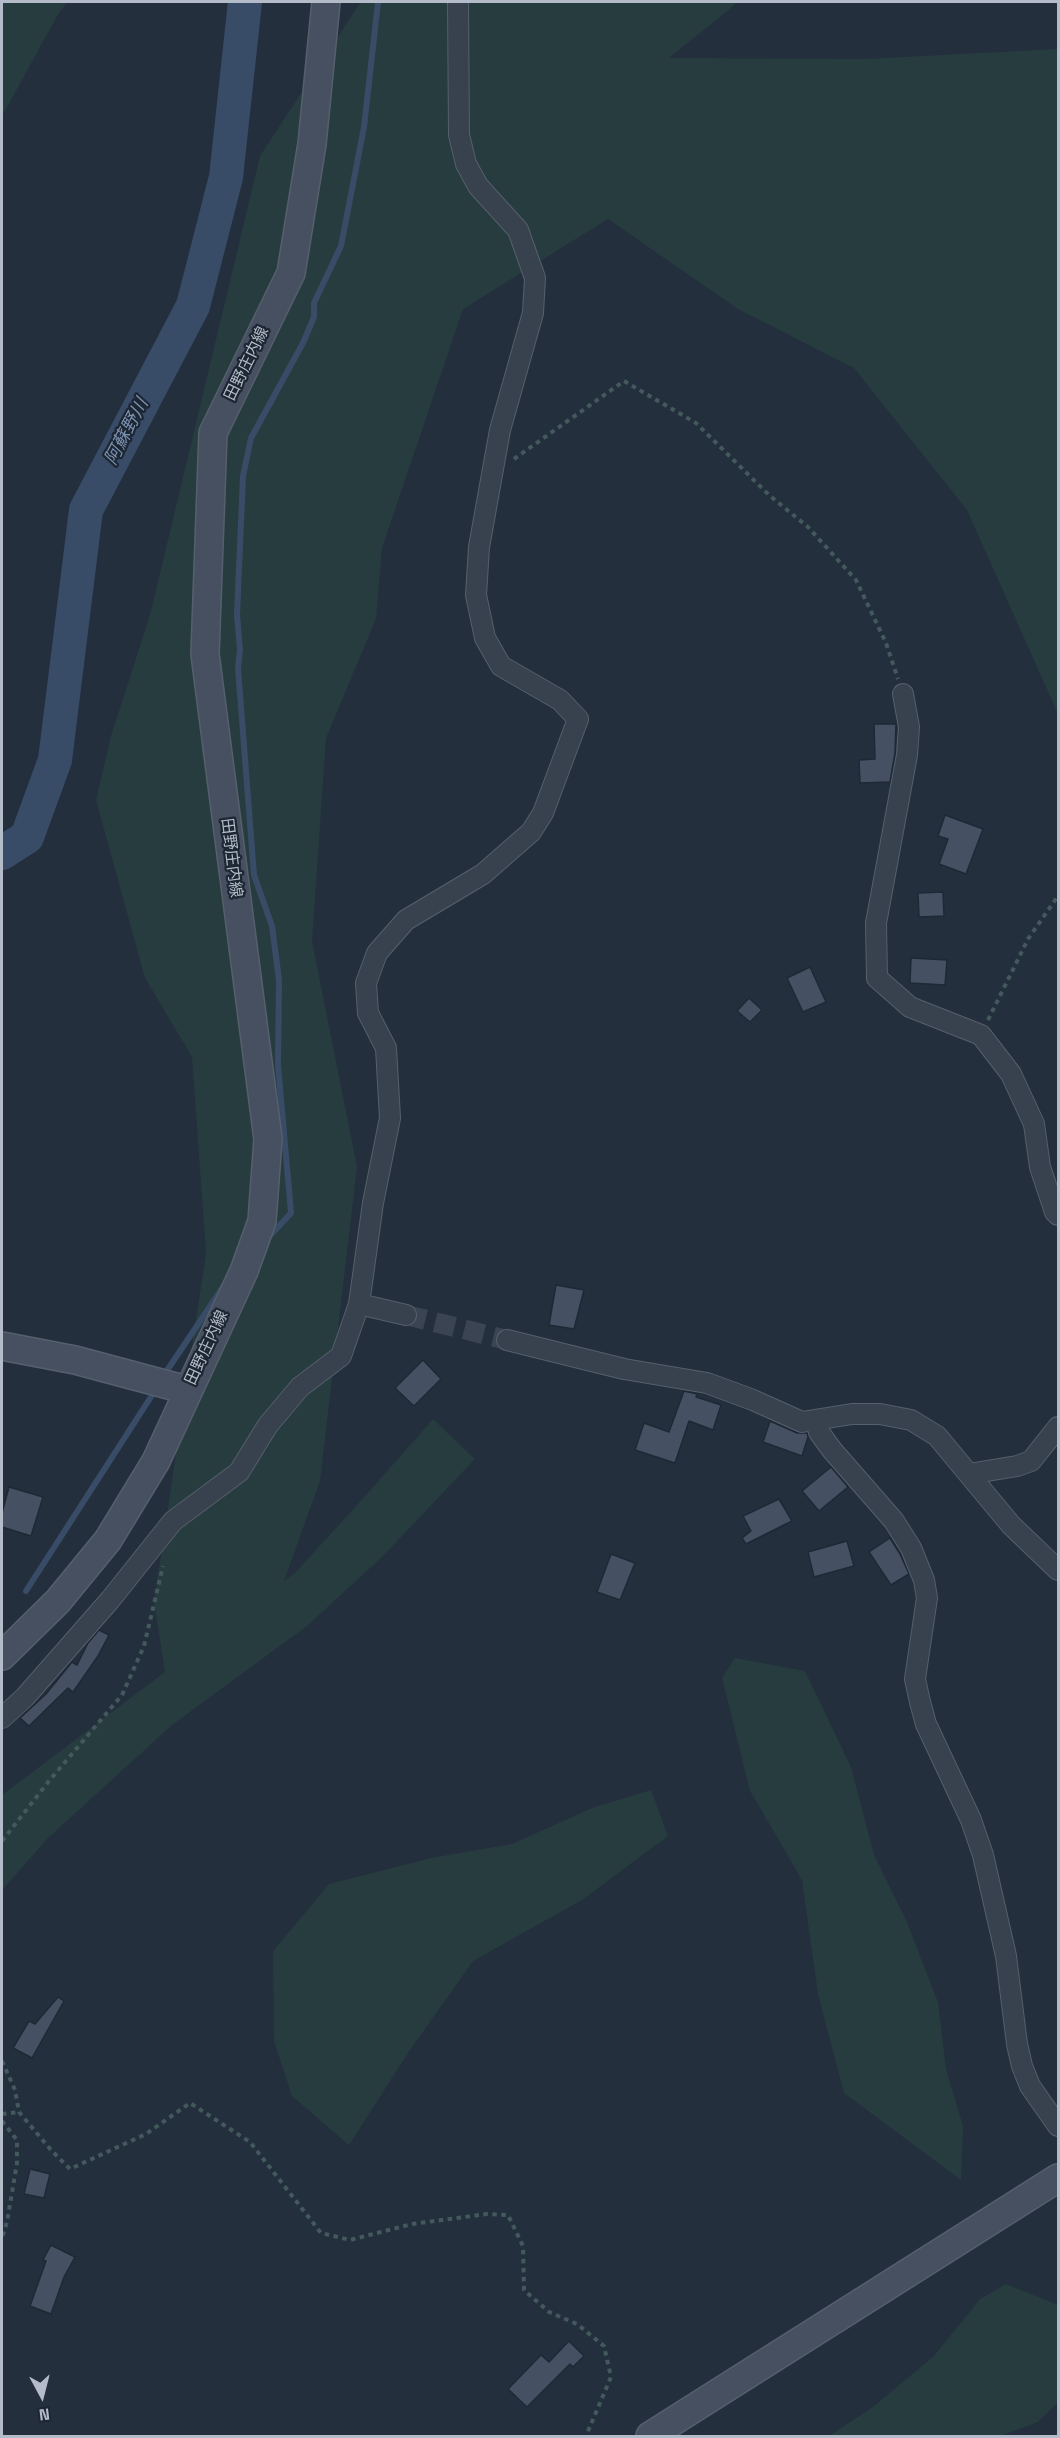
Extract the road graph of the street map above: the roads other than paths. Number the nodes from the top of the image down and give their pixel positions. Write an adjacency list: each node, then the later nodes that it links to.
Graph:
1 (326, 2): 9 (main road, 田野庄内線)
2 (458, 2): 5 (street)
3 (903, 694): 4 (street)
4 (1059, 1215)
5 (358, 1304): 6 (street); 15 (street)
6 (406, 1315)
7 (507, 1340): 10 (street)
8 (2, 1346): 9 (main road)
9 (187, 1390): 14 (main road, 田野庄内線)
10 (816, 1420): 12 (street); 16 (street)
11 (1059, 1427): 12 (street)
12 (969, 1474): 13 (street)
13 (1059, 1570)
14 (2, 1656)
15 (2, 1718)
16 (1059, 2126)
17 (1059, 2178): 18 (main road)
18 (650, 2436)

